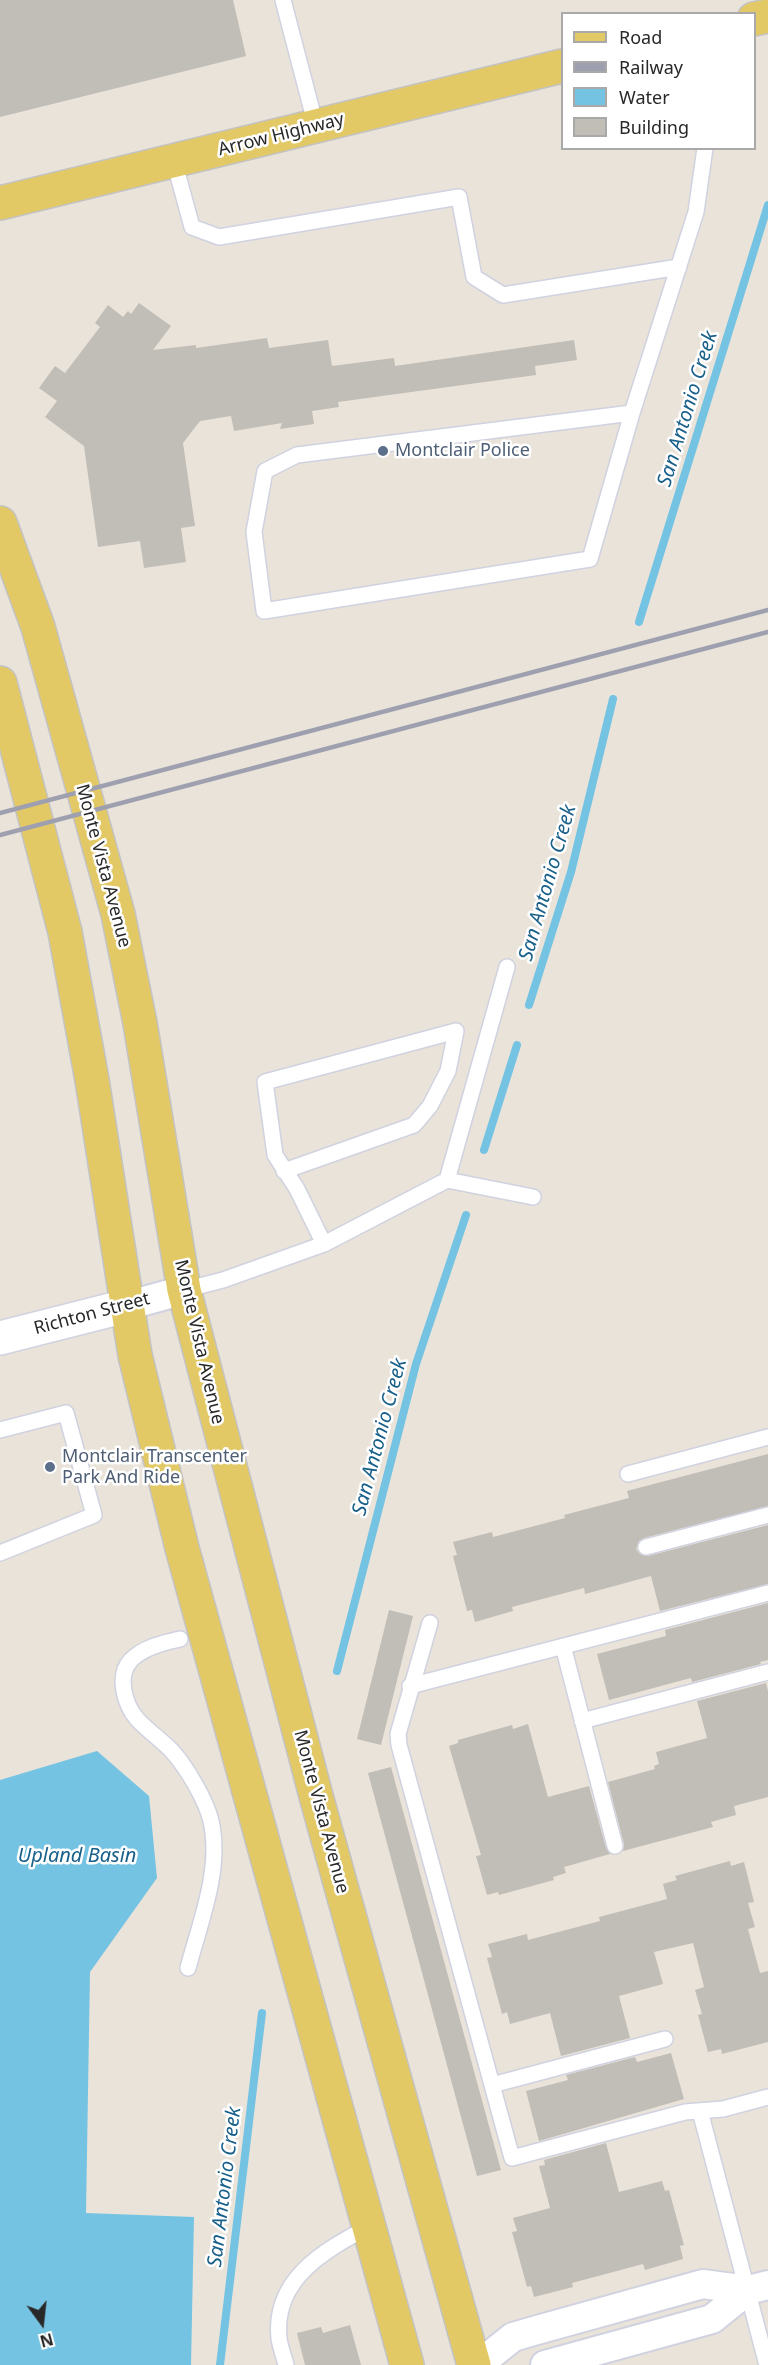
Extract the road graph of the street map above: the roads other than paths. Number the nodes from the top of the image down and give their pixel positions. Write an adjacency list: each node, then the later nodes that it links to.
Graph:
1 (283, 0): 3 (lane)
2 (561, 66): 3 (main road, Arrow Highway)
3 (316, 126): 5 (main road, Arrow Highway)
4 (705, 150): 7 (lane)
5 (174, 161): 6 (main road, Arrow Highway); 7 (lane)
6 (0, 203)
7 (679, 267): 8 (lane)
8 (632, 413): 8 (lane)
9 (0, 523): 16 (main road, Monte Vista Avenue)
10 (0, 683): 17 (main road)
11 (507, 967): 13 (lane)
12 (284, 1172): 12 (lane); 15 (lane)
13 (447, 1180): 14 (lane); 15 (lane)
14 (533, 1197)
15 (324, 1244): 16 (lane)
16 (183, 1290): 17 (street, Richton Street); 42 (main road, Monte Vista Avenue)
17 (126, 1306): 18 (street, Richton Street); 38 (main road)
18 (0, 1338)
19 (0, 1430): 24 (lane)
20 (768, 1437): 21 (lane)
21 (628, 1474)
22 (768, 1515): 23 (lane)
23 (646, 1547)
24 (0, 1553)
25 (768, 1593): 28 (lane)
26 (430, 1623): 30 (lane)
27 (180, 1639): 33 (lane)
28 (562, 1646): 30 (lane); 31 (lane)
29 (768, 1672): 31 (lane)
30 (410, 1686): 35 (lane)
31 (582, 1720): 32 (lane)
32 (615, 1846)
33 (188, 1968)
34 (665, 2039): 35 (lane)
35 (492, 2085): 37 (lane)
36 (768, 2097): 37 (lane)
37 (700, 2111): 39 (lane)
38 (368, 2227): 40 (lane); 41 (main road)
39 (758, 2288): 42 (street); 43 (street); 44 (lane)
40 (286, 2365)
41 (407, 2365)
42 (476, 2365)
43 (545, 2365)
44 (767, 2365)

